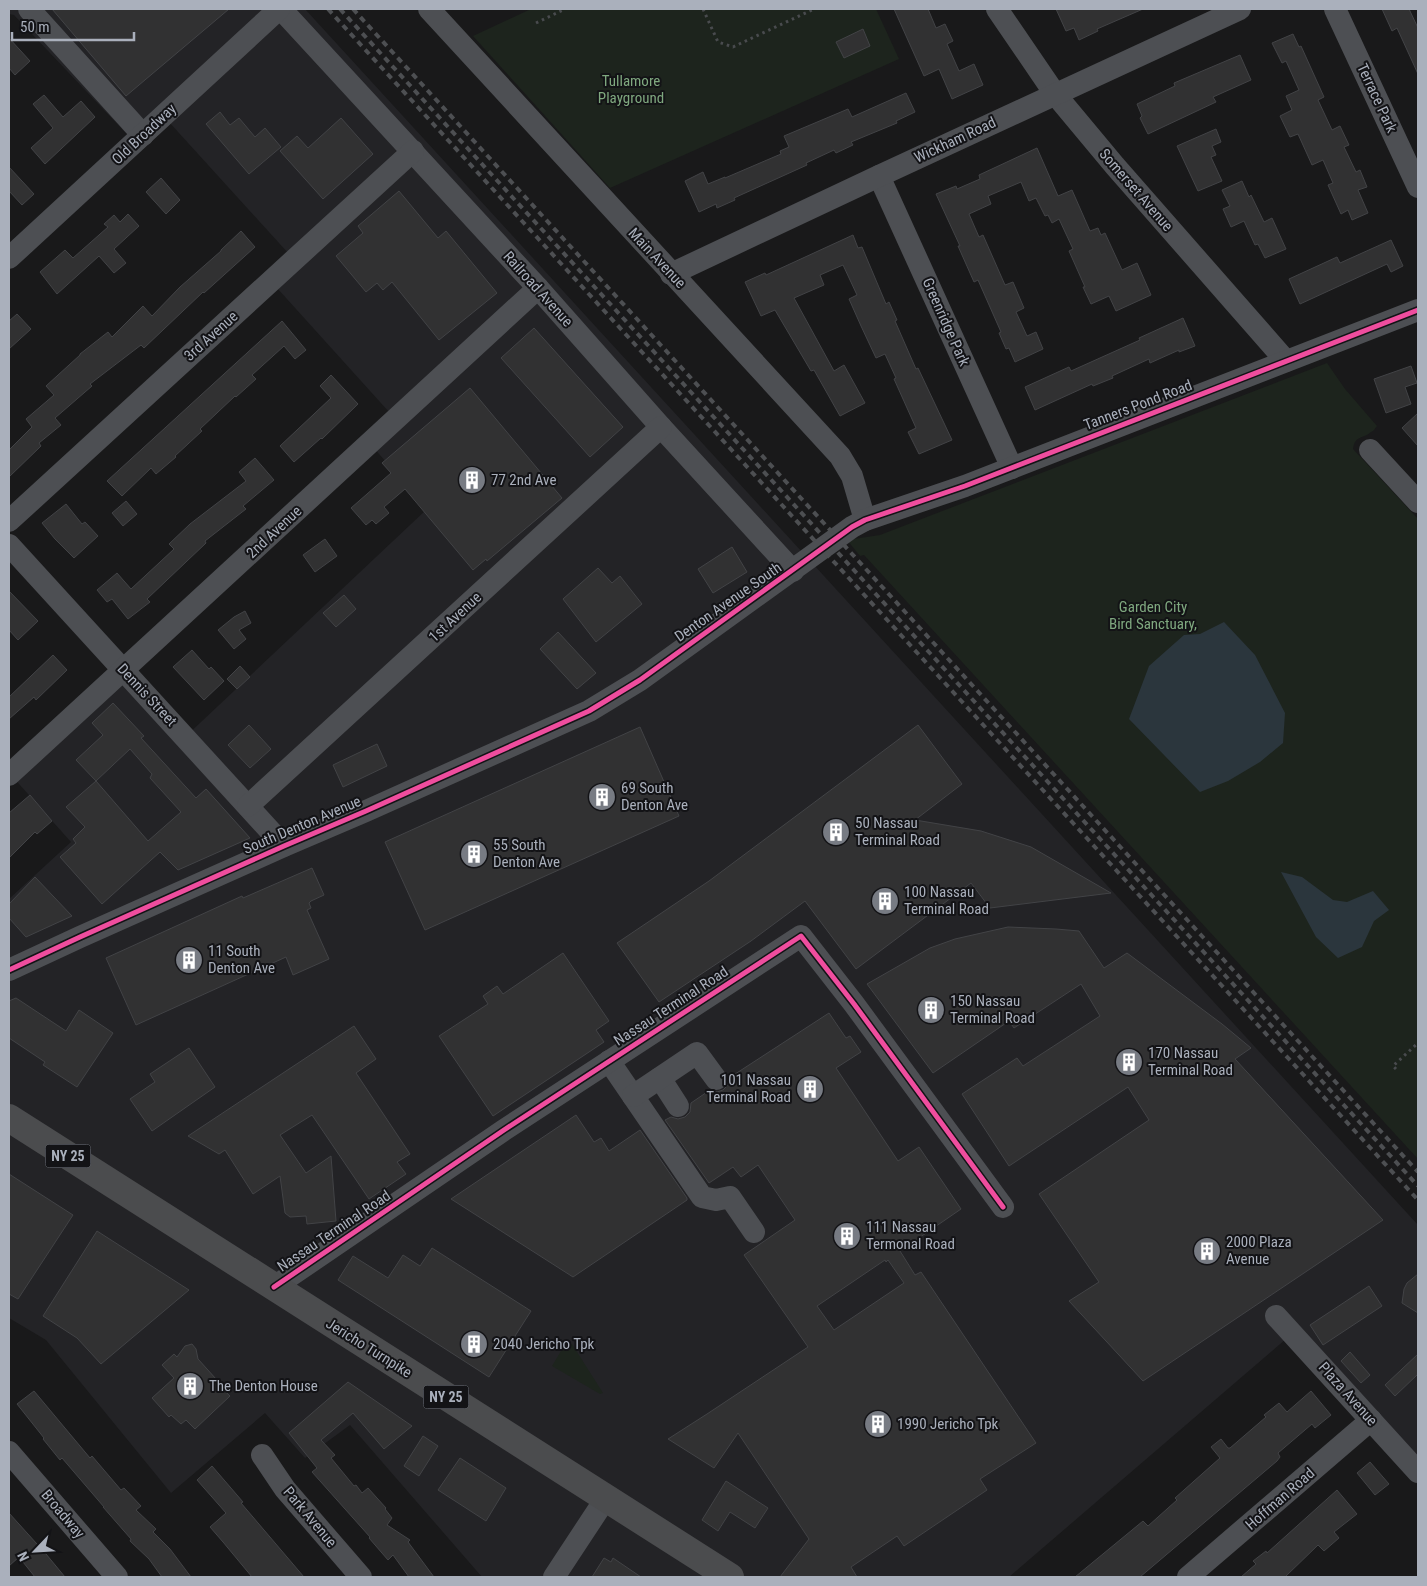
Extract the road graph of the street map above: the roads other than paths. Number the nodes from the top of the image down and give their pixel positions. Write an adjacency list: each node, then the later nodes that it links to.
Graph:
1 (29, 9): 8 (street)
2 (280, 9): 8 (street, Old Broadway); 9 (street, Railroad Avenue)
3 (429, 9): 13 (street, Main Avenue)
4 (997, 9): 7 (street, Somerset Avenue)
5 (1240, 9): 7 (street, Wickham Road)
6 (1335, 9): 11 (street, Terrace Park)
7 (1055, 94): 10 (street, Wickham Road); 16 (street, Somerset Avenue)
8 (143, 135): 12 (street, Old Broadway)
9 (413, 151): 14 (street, Railroad Avenue); 22 (street, 3rd Avenue)
10 (879, 176): 13 (street, Wickham Road); 19 (street, Greenridge Park)
11 (1418, 187)
12 (9, 258)
13 (671, 274): 21 (street, Main Avenue)
14 (538, 288): 17 (street, Railroad Avenue); 25 (street, 2nd Avenue)
15 (1418, 310): 16 (street, Tanners Pond Road)
16 (1286, 361): 19 (street, Tanners Pond Road)
17 (661, 427): 24 (street, Railroad Avenue); 28 (street, 1st Avenue)
18 (1370, 450): 20 (street)
19 (1012, 468): 21 (street, Tanners Pond Road)
20 (1418, 502)
21 (865, 520): 24 (street, Denton Avenue South)
22 (9, 522)
23 (9, 545): 25 (street, Dennis Street)
24 (793, 571): 26 (street, Denton Avenue South)
25 (123, 670): 27 (street, 2nd Avenue); 28 (street, Dennis Street)
26 (604, 702): 29 (street, South Denton Avenue)
27 (9, 775)
28 (248, 806): 29 (street, Dennis Street)
29 (284, 846): 30 (street, South Denton Avenue)
30 (9, 970)
31 (609, 1061): 34 (street); 37 (street, Nassau Terminal Road); 39 (street, Nassau Terminal Road)
32 (660, 1078): 33 (street); 34 (street); 35 (street)
33 (716, 1079)
34 (633, 1096): 38 (street)
35 (678, 1106)
36 (9, 1118): 39 (main road, Jericho Turnpike / NY 25)
37 (1003, 1207)
38 (754, 1232)
39 (274, 1287): 45 (main road, Jericho Turnpike / NY 25)
40 (1276, 1316): 41 (street, Plaza Avenue)
41 (1371, 1420): 44 (street, Plaza Avenue); 50 (street, Hoffman Road)
42 (9, 1452): 46 (street, Broadway)
43 (262, 1456): 47 (street, Park Avenue)
44 (1418, 1472)
45 (606, 1498): 48 (street); 49 (main road, Jericho Turnpike / NY 25)
46 (117, 1577)
47 (361, 1577)
48 (554, 1577)
49 (730, 1577)
50 (1188, 1577)

